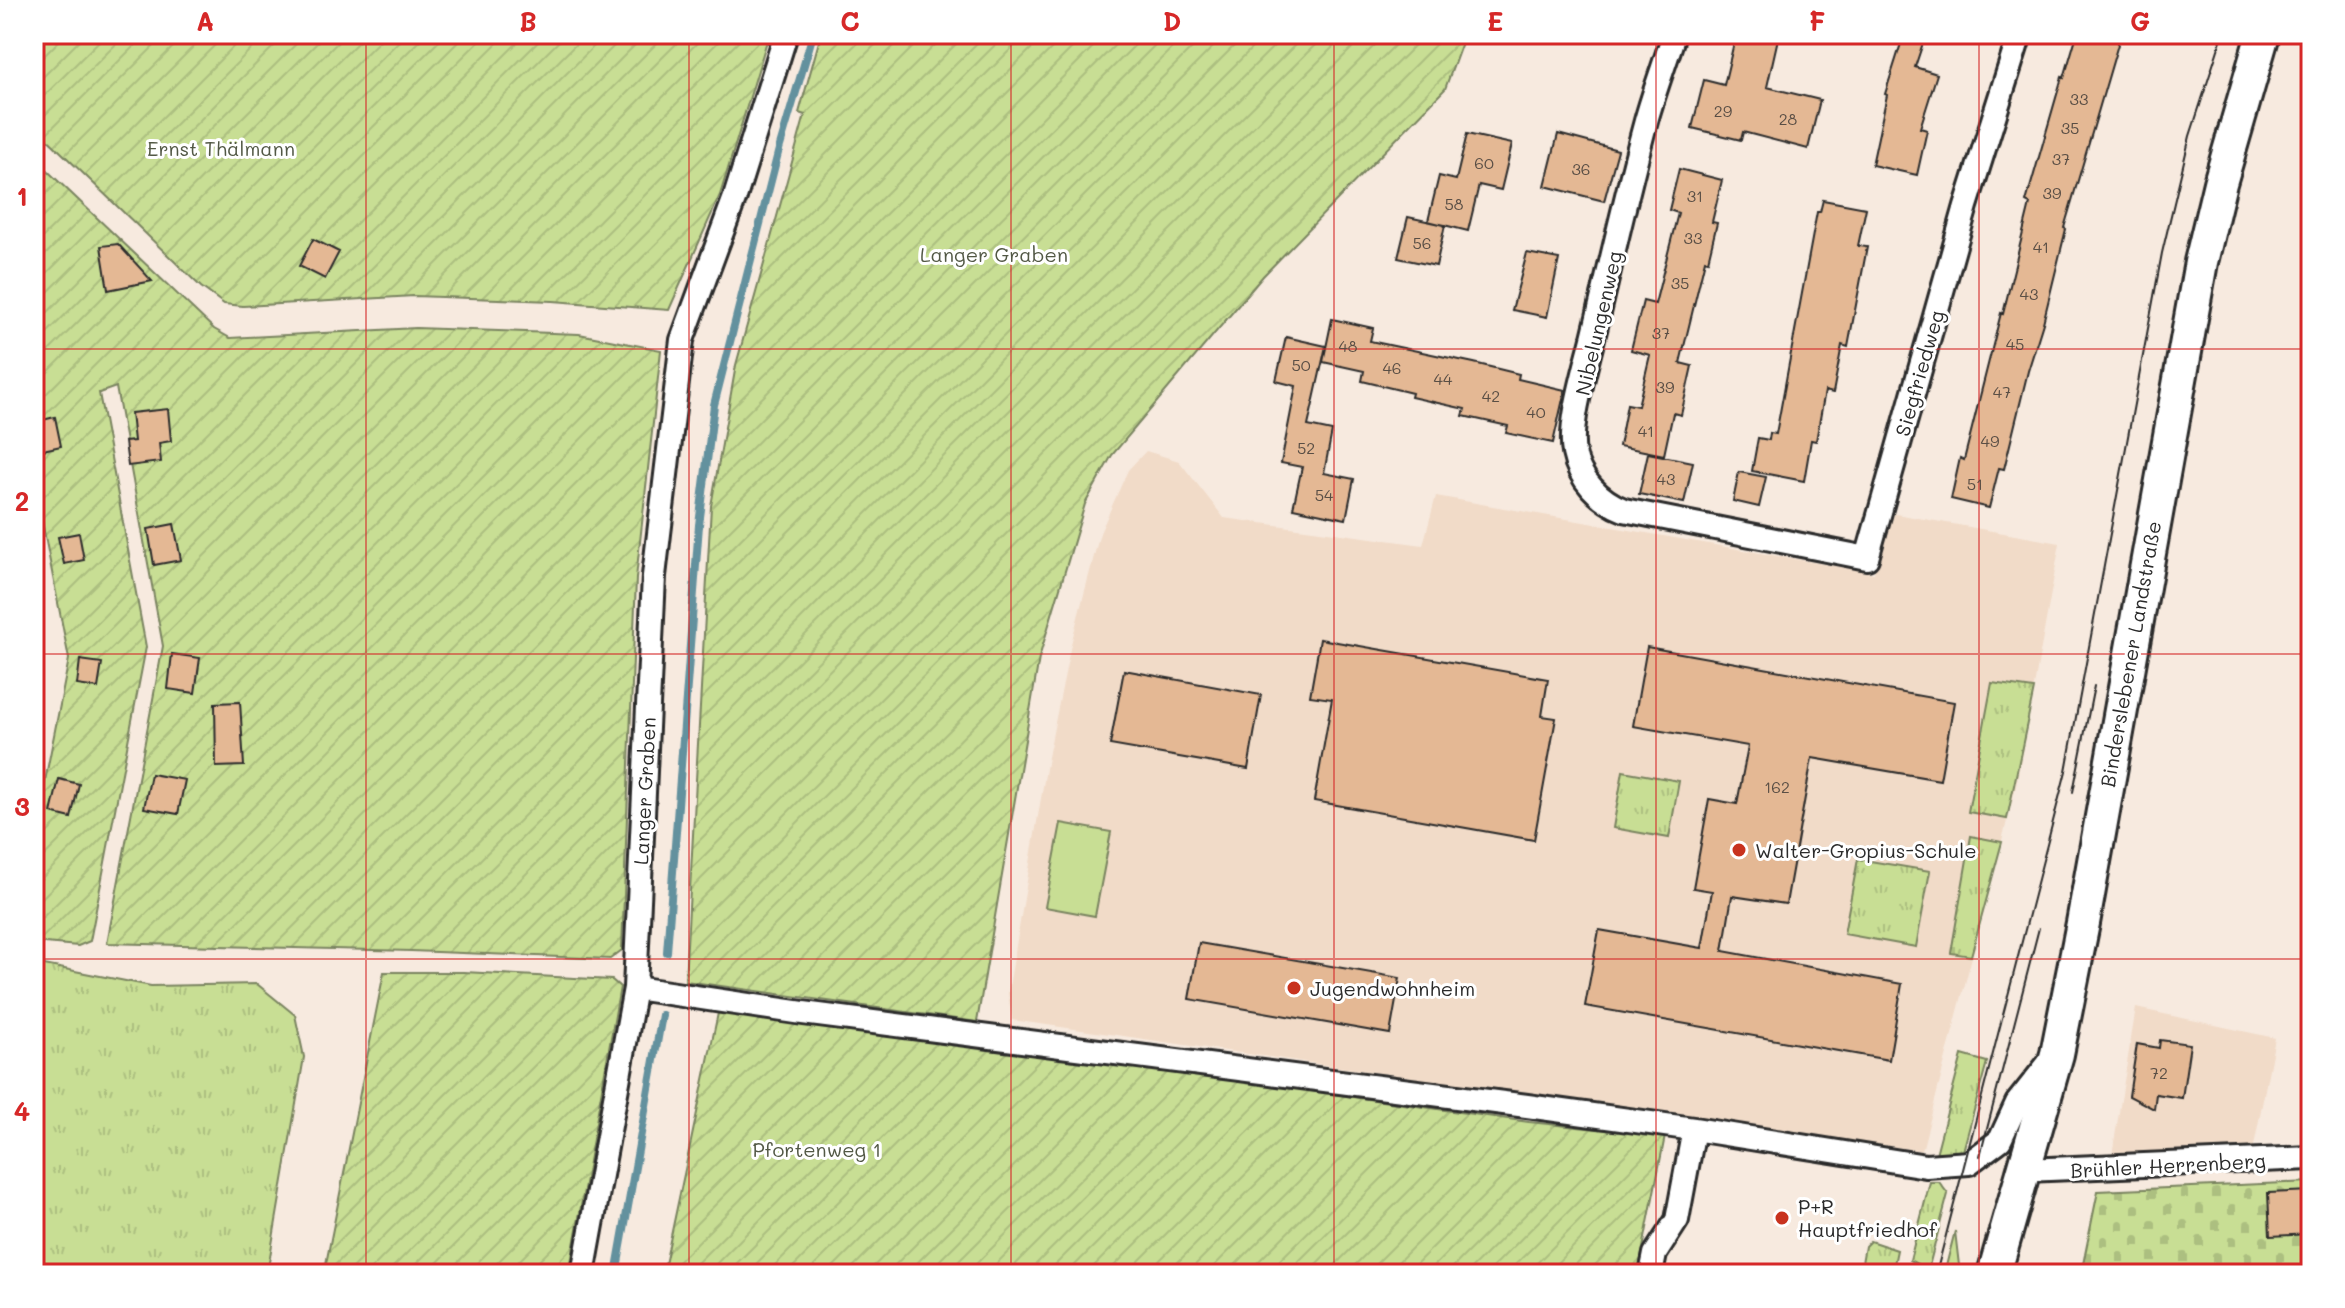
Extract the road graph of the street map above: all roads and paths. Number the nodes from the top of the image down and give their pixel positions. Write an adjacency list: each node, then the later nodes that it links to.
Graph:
1 (786, 34): 6 (street, Langer Graben)
2 (1674, 34): 5 (street, Nibelungenweg)
3 (2020, 34): 5 (street, Siegfriedweg)
4 (2263, 34): 7 (main road, Binderslebener Landstraße)
5 (1709, 527)
6 (635, 988): 8 (street); 11 (street, Langer Graben)
7 (2057, 1054): 8 (street); 10 (main road, Binderslebener Landstraße)
8 (1694, 1129): 12 (street)
9 (2311, 1158): 10 (street, Brühler Herrenberg)
10 (2026, 1170): 13 (main road, Binderslebener Landstraße)
11 (583, 1274)
12 (1651, 1274)
13 (1994, 1274)

